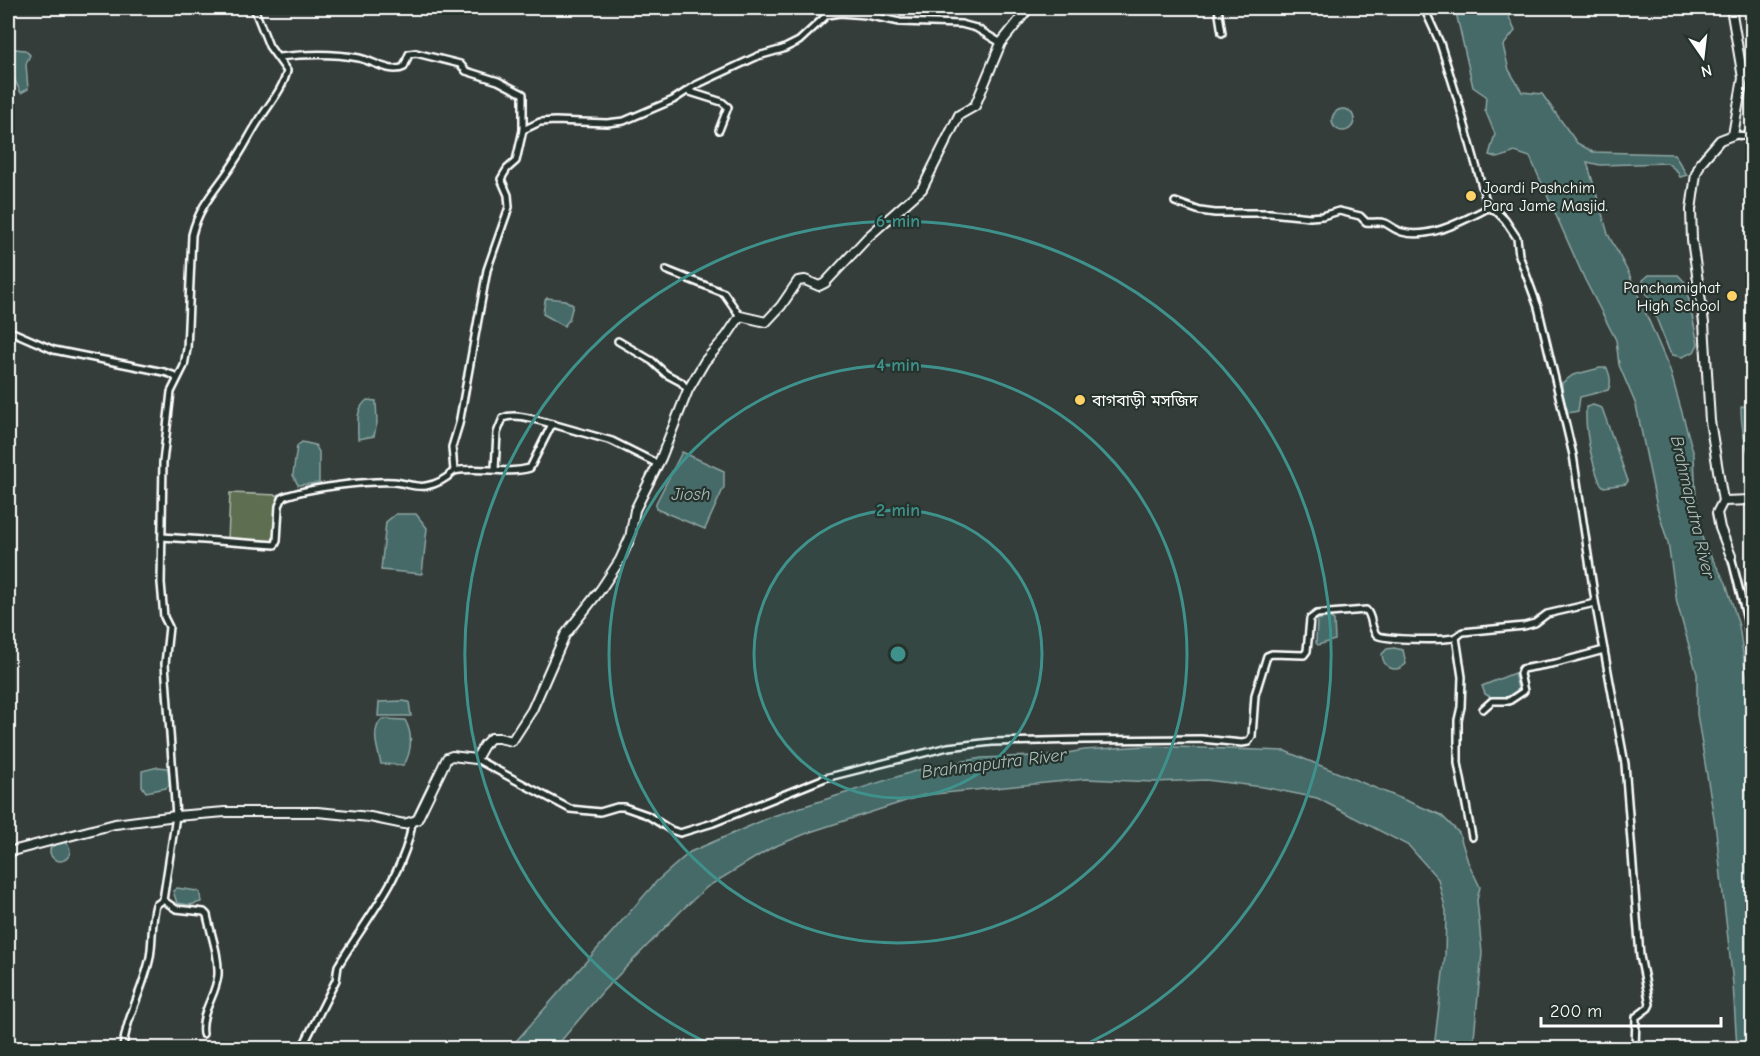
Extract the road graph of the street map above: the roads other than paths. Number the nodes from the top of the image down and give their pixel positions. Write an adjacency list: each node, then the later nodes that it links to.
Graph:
1 (254, 8): 8 (street)
2 (1029, 8): 7 (street)
3 (1218, 8): 6 (street)
4 (1424, 8): 15 (street)
5 (1731, 8): 12 (street)
6 (1222, 33)
7 (1001, 43): 9 (street); 17 (street)
8 (279, 57): 10 (street); 20 (street)
9 (687, 91): 10 (street); 11 (street)
10 (523, 130): 25 (street)
11 (719, 130)
12 (1733, 135): 13 (street); 27 (street)
13 (1752, 136)
14 (1175, 202): 15 (street)
15 (1488, 208): 30 (street)
16 (666, 270): 17 (street)
17 (740, 316): 21 (street)
18 (8, 330): 20 (street)
19 (618, 341): 21 (street)
20 (177, 379): 28 (street)
21 (688, 390): 23 (street)
22 (552, 424): 23 (street); 24 (street); 24 (street)
23 (658, 464): 35 (street)
24 (495, 469): 25 (street)
25 (454, 471): 28 (street)
26 (1752, 500): 27 (street)
27 (1723, 501): 29 (street)
28 (162, 537): 36 (street)
29 (1731, 555): 33 (street)
30 (1595, 603): 31 (street); 32 (street)
31 (1456, 637): 35 (street); 38 (street)
32 (1604, 650): 34 (street); 44 (street)
33 (1752, 656)
34 (1483, 709)
35 (476, 759): 37 (street)
36 (176, 816): 37 (street); 39 (street); 40 (street)
37 (412, 823): 43 (street)
38 (1472, 837)
39 (8, 852)
40 (163, 900): 41 (street); 42 (street)
41 (203, 1034)
42 (123, 1048)
43 (302, 1048)
44 (1635, 1048)

